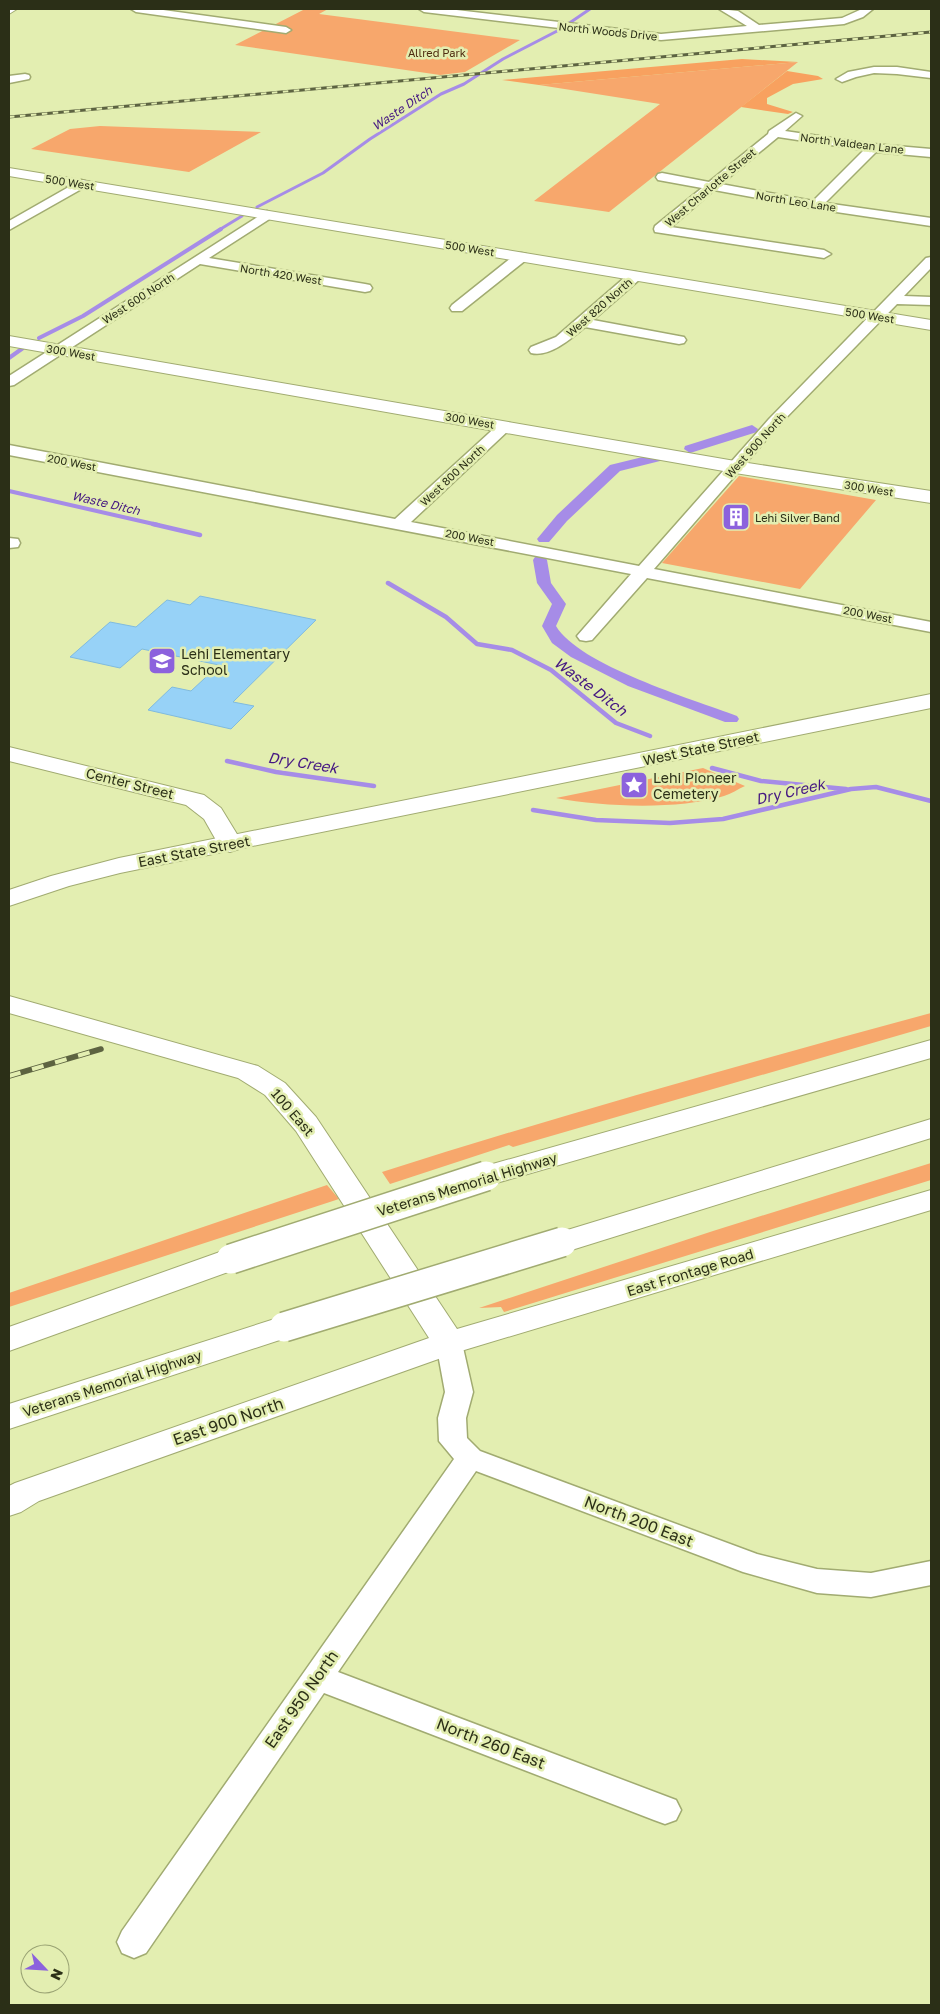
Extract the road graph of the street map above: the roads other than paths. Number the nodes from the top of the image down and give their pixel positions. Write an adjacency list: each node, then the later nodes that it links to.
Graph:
1 (136, 9): 6 (street)
2 (424, 9): 5 (street, North Woods Drive)
3 (724, 9): 5 (street)
4 (868, 9): 5 (street, North Woods Drive)
5 (758, 29)
6 (286, 30)
7 (931, 75): 9 (street)
8 (26, 77): 10 (street)
9 (842, 79)
10 (9, 80)
11 (796, 116): 12 (street, West Charlotte Street)
12 (773, 133): 13 (street, North Valdean Lane); 18 (street, West Charlotte Street)
13 (873, 148): 14 (street, North Valdean Lane); 19 (street)
14 (931, 153)
15 (9, 172): 17 (main road, 500 West)
16 (662, 177): 18 (street, North Leo Lane)
17 (81, 184): 20 (main road, 500 West); 22 (street)
18 (711, 187): 19 (street, North Leo Lane); 23 (street, West Charlotte Street)
19 (816, 205): 21 (street, North Leo Lane)
20 (266, 215): 24 (main road, 500 West); 25 (street, West 600 North)
21 (931, 222)
22 (9, 226)
23 (824, 254)
24 (521, 257): 27 (main road, 500 West); 31 (street)
25 (198, 260): 28 (street, North 420 West); 37 (street, West 600 North)
26 (931, 261): 29 (street, West 900 North)
27 (635, 276): 32 (main road, 500 West); 33 (street, West 820 North)
28 (365, 288)
29 (895, 300): 30 (street); 32 (street, West 900 North)
30 (931, 301)
31 (457, 308)
32 (879, 316): 34 (main road, 500 West); 42 (street, West 900 North)
33 (583, 322): 35 (street); 38 (street, West 820 North)
34 (931, 325)
35 (679, 340)
36 (9, 341): 37 (main road, 300 West)
37 (58, 350): 39 (street, West 600 North); 40 (main road, 300 West)
38 (536, 350)
39 (9, 382)
40 (505, 426): 42 (main road, 300 West); 44 (street, West 800 North)
41 (9, 450): 44 (street, 200 West)
42 (734, 467): 43 (main road, 300 West); 45 (street, West 900 North)
43 (931, 497)
44 (399, 524): 45 (street, 200 West)
45 (642, 571): 46 (street, 200 West); 47 (street, West 900 North)
46 (931, 627)
47 (586, 636)
48 (931, 701): 50 (main road, West State Street)
49 (9, 754): 51 (main road, Center Street)
50 (382, 814): 51 (main road, East State Street)
51 (230, 844): 52 (main road, East State Street)
52 (9, 898)
53 (9, 1004): 58 (main road, 100 East)
54 (931, 1048): 57 (main road, Veterans Memorial Highway, bridge)
55 (931, 1128): 59 (main road, Veterans Memorial Highway, bridge)
56 (931, 1200): 58 (main road, East Frontage Road)
57 (9, 1339)
58 (449, 1343): 60 (street, North 200 East); 61 (main road, East 900 North)
59 (9, 1417)
60 (470, 1458): 62 (street, North 200 East); 63 (street, East 950 North)
61 (9, 1503)
62 (931, 1573)
63 (317, 1676): 64 (street, North 260 East); 65 (street, East 950 North)
64 (665, 1810)
65 (134, 1942)

